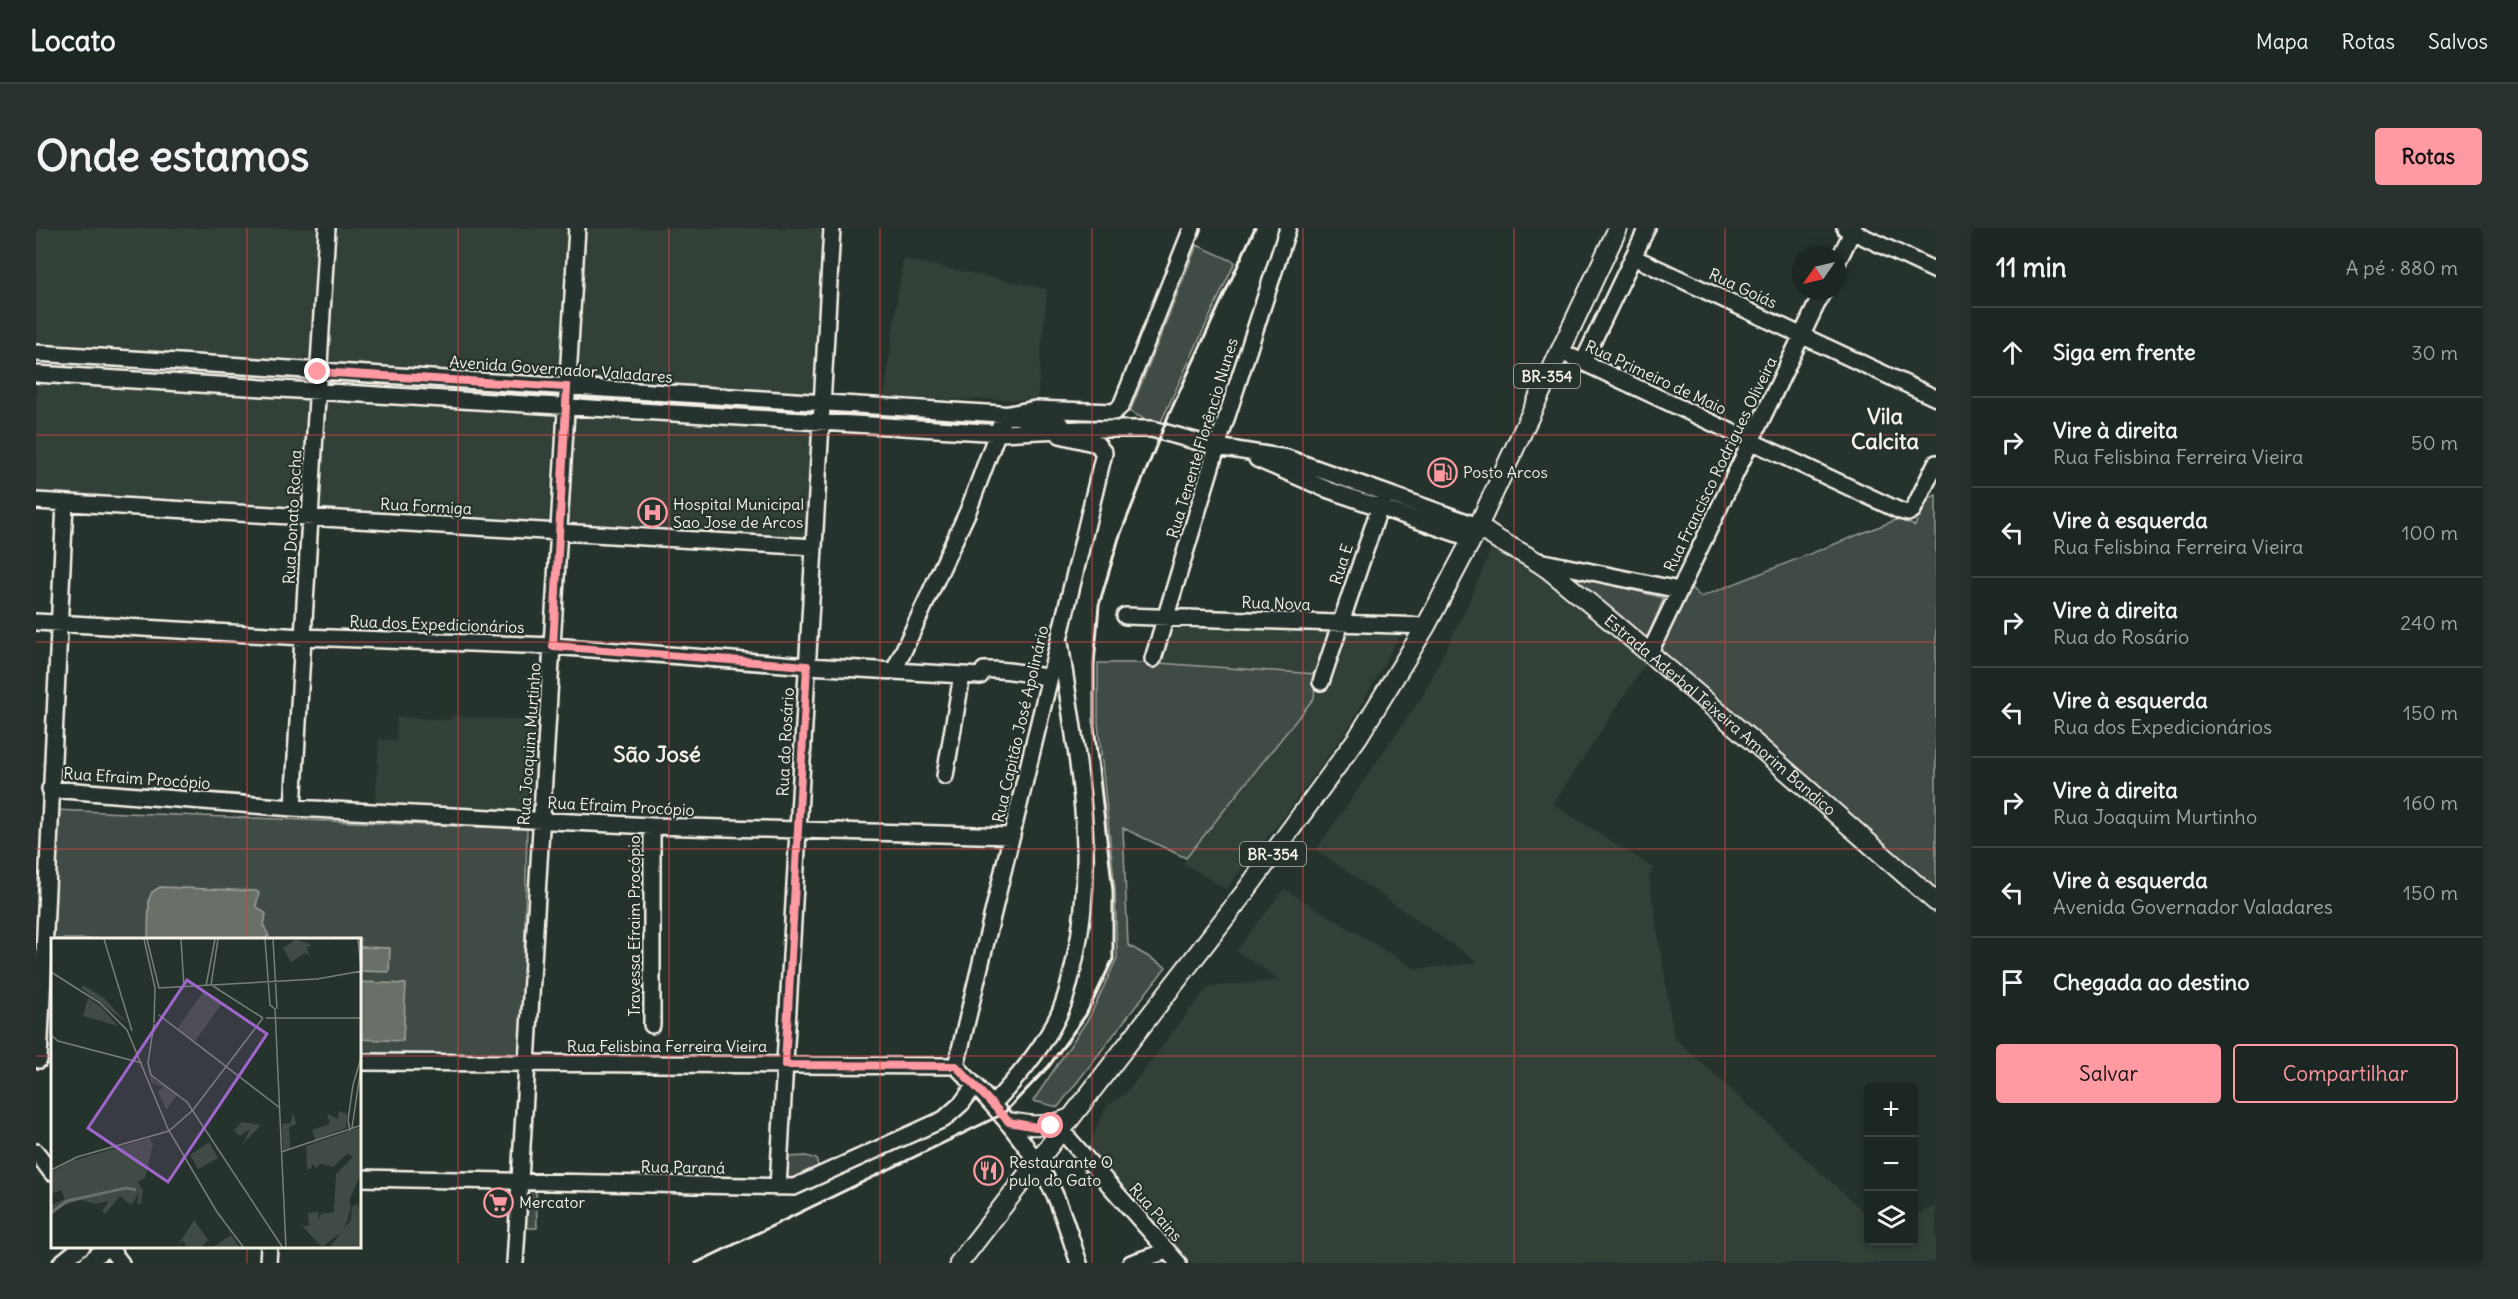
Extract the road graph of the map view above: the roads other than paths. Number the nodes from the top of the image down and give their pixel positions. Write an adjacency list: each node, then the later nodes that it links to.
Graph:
1 (327, 228): 18 (street, Rua Donato Rocha)
2 (577, 228): 21 (street, Rua Joaquim Murtinho)
3 (832, 228): 24 (street, Rua do Rosário)
4 (1192, 228): 26 (street)
5 (1288, 228): 32 (street, Rua Tenente Florêncio Nunes)
6 (1618, 228): 14 (main road, BR-354)
7 (1647, 228): 10 (street)
8 (1850, 229): 9 (street); 11 (street)
9 (1844, 246)
10 (1633, 257): 13 (street, Rua Goiás); 17 (street)
11 (1936, 271)
12 (1820, 300): 13 (street, Rua Francisco Rodrigues Oliveira)
13 (1802, 335): 23 (street, Rua Goiás); 31 (street, Rua Francisco Rodrigues Oliveira)
14 (1559, 351): 17 (street, Rua Primeiro de Maio); 41 (main road, BR-354)
15 (36, 353): 16 (street, Avenida Governador Valadares)
16 (123, 359): 18 (street, Avenida Governador Valadares); 20 (street)
17 (1583, 362): 31 (street, Rua Primeiro de Maio)
18 (318, 372): 21 (street, Avenida Governador Valadares); 22 (street, Rua Donato Rocha)
19 (36, 374): 20 (street, Avenida Governador Valadares)
20 (123, 380): 22 (street, Avenida Governador Valadares)
21 (567, 387): 24 (street, Avenida Governador Valadares); 25 (street, Rua Joaquim Murtinho)
22 (317, 392): 25 (street, Avenida Governador Valadares); 39 (street, Rua Donato Rocha)
23 (1936, 398)
24 (822, 403): 26 (street, Avenida Governador Valadares); 27 (street, Rua do Rosário)
25 (566, 407): 27 (street, Avenida Governador Valadares); 40 (street, Rua Joaquim Murtinho)
26 (1004, 415): 28 (street, Avenida Governador Valadares); 29 (street)
27 (821, 422): 29 (street, Avenida Governador Valadares); 42 (street, Rua do Rosário)
28 (1082, 429): 30 (street, Avenida Governador Valadares); 32 (street, Avenida Governador Valadares)
29 (996, 432): 30 (street, Avenida Governador Valadares); 57 (street)
30 (1046, 432): 51 (street, Rua Capitão José Apolinário)
31 (1751, 441): 34 (street, Rua Primeiro de Maio); 44 (street, Rua Francisco Rodrigues Oliveira)
32 (1217, 447): 33 (street, Avenida Governador Valadares); 46 (street, Rua Tenente Florêncio Nunes)
33 (1238, 451): 35 (street, Avenida Governador Valadares); 38 (street, Avenida Governador Valadares)
34 (1936, 463)
35 (1384, 492): 38 (street, Rua E); 41 (street, Avenida Governador Valadares)
36 (36, 501): 37 (street, Rua Formiga)
37 (65, 503): 39 (street, Rua Formiga); 49 (street)
38 (1380, 507): 41 (street, Avenida Governador Valadares); 48 (street, Rua E)
39 (310, 517): 40 (street, Rua Formiga); 52 (street, Rua Donato Rocha)
40 (558, 532): 42 (street, Rua Formiga); 53 (street, Rua Joaquim Murtinho)
41 (1475, 532): 43 (main road, Estrada Aderbal Teixeira Amorim Bandico); 50 (main road, BR-354)
42 (814, 547): 56 (street, Rua do Rosário)
43 (1539, 561): 44 (street); 54 (main road, Estrada Aderbal Teixeira Amorim Bandico)
44 (1679, 590): 54 (street, Rua Francisco Rodrigues Oliveira)
45 (1125, 616): 46 (street, Rua Nova)
46 (1166, 617): 48 (street, Rua Nova); 55 (street, Rua Tenente Florêncio Nunes)
47 (36, 622): 49 (street, Rua dos Expedicionários)
48 (1341, 623): 50 (street, Rua Nova); 60 (street, Rua E)
49 (58, 624): 52 (street, Rua dos Expedicionários); 64 (street)
50 (1426, 626): 81 (main road, BR-354)
51 (1059, 633): 59 (street, Rua Capitão José Apolinário); 62 (street)
52 (303, 638): 53 (street, Rua dos Expedicionários); 65 (street, Rua Donato Rocha)
53 (553, 646): 56 (street, Rua dos Expedicionários); 67 (street, Rua Joaquim Murtinho)
54 (1650, 652): 71 (main road, Estrada Aderbal Teixeira Amorim Bandico)
55 (1154, 659)
56 (807, 666): 57 (street, Rua dos Expedicionários); 69 (street, Rua do Rosário)
57 (894, 670): 58 (street, Rua dos Expedicionários)
58 (962, 675): 59 (street, Rua dos Expedicionários); 63 (street)
59 (1049, 678): 61 (street, Rua Capitão José Apolinário)
60 (1321, 682)
61 (1045, 696): 62 (street); 70 (street, Rua Capitão José Apolinário)
62 (1070, 712): 79 (street)
63 (945, 776)
64 (50, 789): 65 (street, Rua Efraim Procópio); 66 (street)
65 (293, 808): 67 (street, Rua Efraim Procópio)
66 (43, 813): 73 (street)
67 (541, 821): 68 (street, Rua Efraim Procópio); 75 (street, Rua Joaquim Murtinho)
68 (652, 826): 69 (street, Rua Efraim Procópio); 72 (street, Travessa Efraim Procópio)
69 (798, 830): 70 (street, Rua Efraim Procópio); 76 (street, Rua do Rosário)
70 (1012, 836): 77 (street, Rua Capitão José Apolinário)
71 (1936, 902)
72 (652, 1025)
73 (43, 1060)
74 (362, 1062): 75 (street, Rua Felisbina Ferreira Vieira)
75 (527, 1063): 76 (street, Rua Felisbina Ferreira Vieira); 86 (street, Rua Joaquim Murtinho)
76 (785, 1065): 77 (street, Rua Felisbina Ferreira Vieira); 87 (street, Rua do Rosário)
77 (956, 1066): 78 (street)
78 (975, 1085): 79 (street); 87 (street, Rua Paraná)
79 (993, 1104): 80 (street)
80 (1009, 1122): 81 (main road); 83 (street)
81 (1065, 1124): 83 (main road, BR-354); 92 (street, Rua Pains)
82 (36, 1152): 84 (street)
83 (1037, 1161): 98 (main road, BR-354); 99 (street)
84 (51, 1171)
85 (362, 1178): 86 (street, Rua Paraná)
86 (520, 1181): 87 (street, Rua Paraná); 97 (street, Rua Joaquim Murtinho)
87 (778, 1187)
88 (79, 1248): 93 (street)
89 (107, 1248): 94 (street)
90 (109, 1248): 95 (street)
91 (269, 1248): 96 (street)
92 (1167, 1251): 100 (street); 101 (street, Rua Pains)
93 (60, 1263)
94 (87, 1263)
95 (121, 1263)
96 (268, 1263)
97 (515, 1263)
98 (959, 1263)
99 (1078, 1263)
100 (1131, 1263)
101 (1178, 1263)

